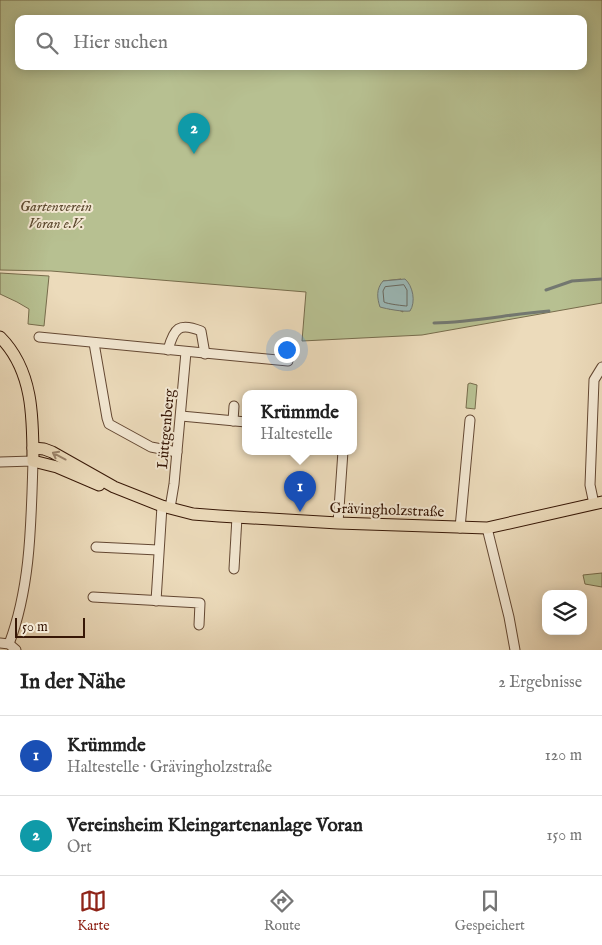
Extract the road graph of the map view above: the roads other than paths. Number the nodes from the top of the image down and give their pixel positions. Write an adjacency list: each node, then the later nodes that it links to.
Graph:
1 (0, 336): 14 (main road)
2 (39, 337): 3 (street)
3 (94, 343): 4 (street); 15 (street)
4 (168, 350): 5 (street); 6 (street)
5 (186, 352): 6 (street); 10 (street, Lüttgenberg)
6 (205, 354): 7 (street)
7 (288, 361)
8 (602, 367): 20 (street)
9 (234, 406): 12 (street)
10 (181, 416): 12 (street); 15 (street, Lüttgenberg)
11 (470, 420): 24 (street)
12 (233, 421): 13 (street)
13 (242, 422)
14 (33, 448): 17 (main road); 19 (main road, Grävingholzstraße, one-way to 14)
15 (177, 452): 21 (street, Lüttgenberg)
16 (343, 455): 23 (street)
17 (33, 461): 18 (street); 19 (main road, Grävingholzstraße); 32 (street)
18 (0, 462)
19 (114, 486): 21 (main road, Grävingholzstraße)
20 (598, 503): 25 (main road, Grävingholzstraße)
21 (166, 507): 22 (main road, Grävingholzstraße); 27 (street, Lüttgenberg)
22 (237, 517): 23 (main road, Grävingholzstraße); 28 (street)
23 (338, 523): 24 (main road, Grävingholzstraße)
24 (460, 528): 25 (main road, Grävingholzstraße)
25 (487, 528): 33 (street)
26 (96, 547): 27 (street)
27 (158, 550): 30 (street, Lüttgenberg)
28 (234, 569)
29 (93, 597): 30 (street)
30 (156, 601): 31 (street)
31 (199, 626)
32 (8, 646)
33 (515, 650)

